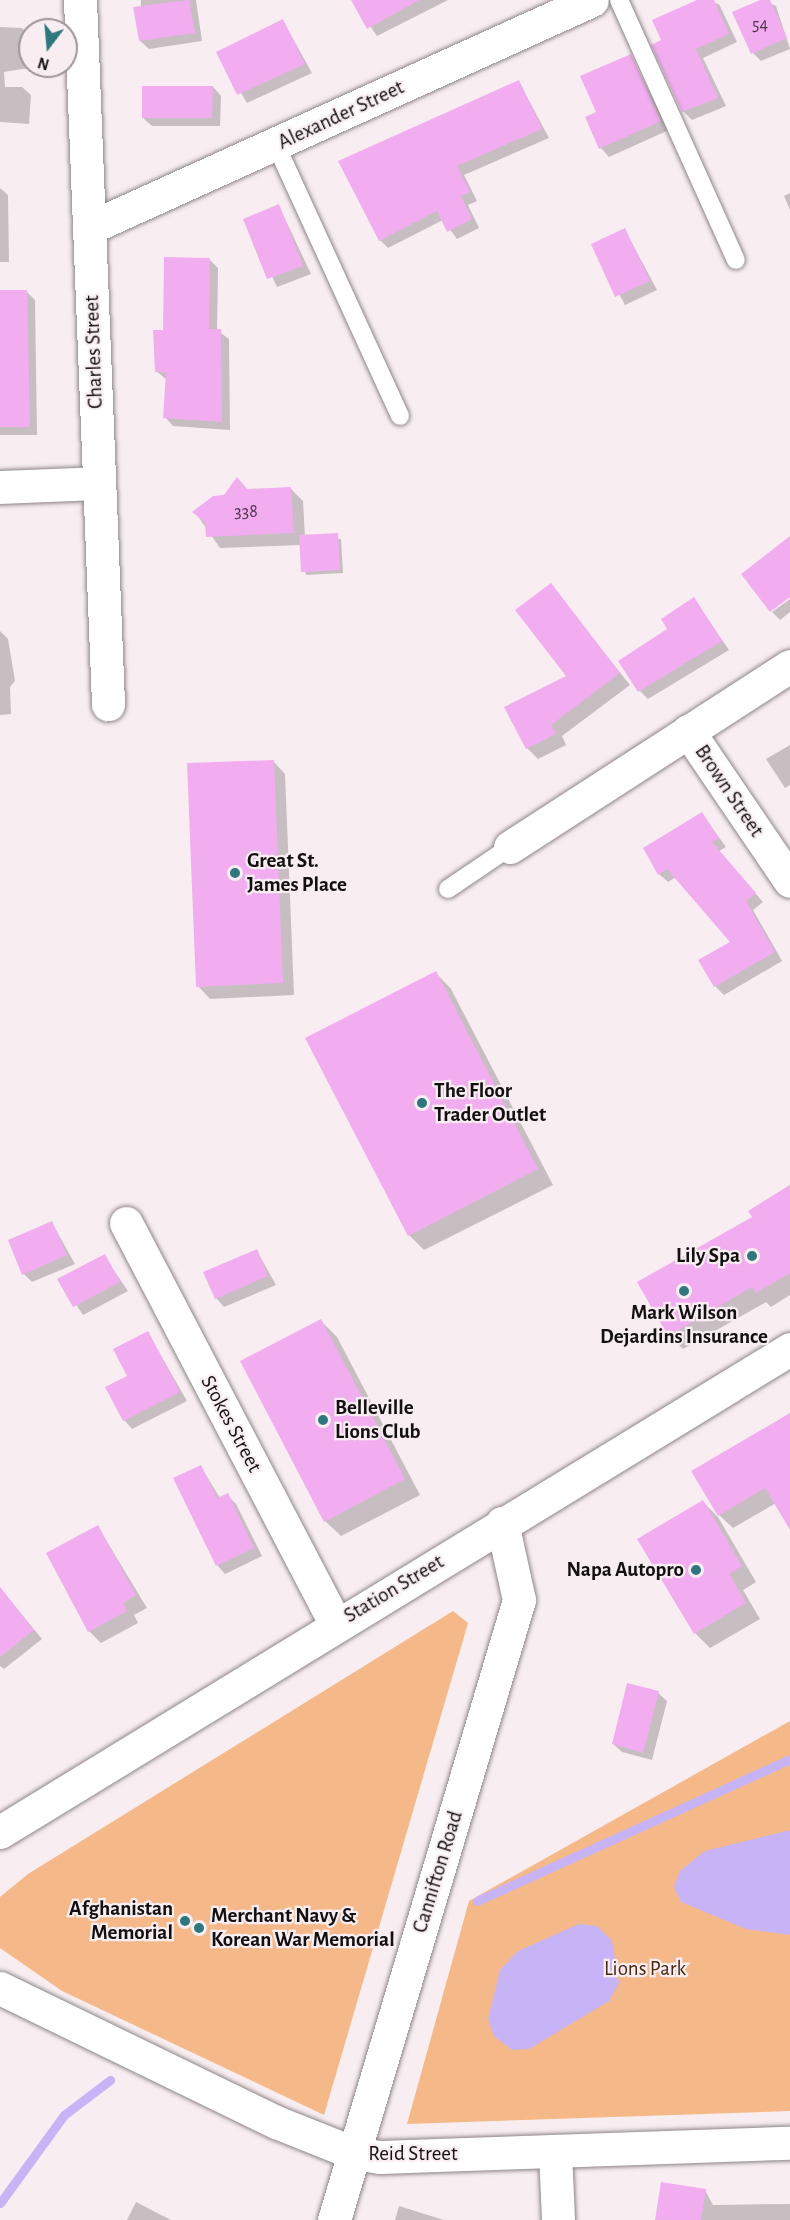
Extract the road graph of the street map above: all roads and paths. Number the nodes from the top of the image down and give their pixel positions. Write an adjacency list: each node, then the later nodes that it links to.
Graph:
1 (80, 0): 5 (street, Charles Street)
2 (592, 0): 4 (street, Alexander Street)
3 (619, 0): 6 (lane)
4 (276, 145): 5 (street, Alexander Street); 7 (lane)
5 (89, 228): 8 (street, Charles Street)
6 (736, 260)
7 (400, 416)
8 (99, 483): 9 (street); 11 (street, Charles Street)
9 (0, 487)
10 (790, 666): 12 (street)
11 (108, 704)
12 (688, 731): 13 (street); 14 (street, Brown Street)
13 (510, 848): 15 (lane)
14 (790, 881)
15 (448, 889)
16 (126, 1223): 19 (street, Stokes Street)
17 (790, 1349): 18 (street, Station Street)
18 (502, 1523): 19 (street, Station Street); 24 (street, Cannifton Road)
19 (336, 1624): 20 (street, Station Street)
20 (0, 1832)
21 (0, 1988): 24 (street, Reid Street)
22 (790, 2143): 23 (street, Reid Street)
23 (555, 2151): 24 (street, Reid Street); 26 (street)
24 (354, 2153): 25 (street, Cannifton Road)
25 (334, 2220)
26 (558, 2220)

